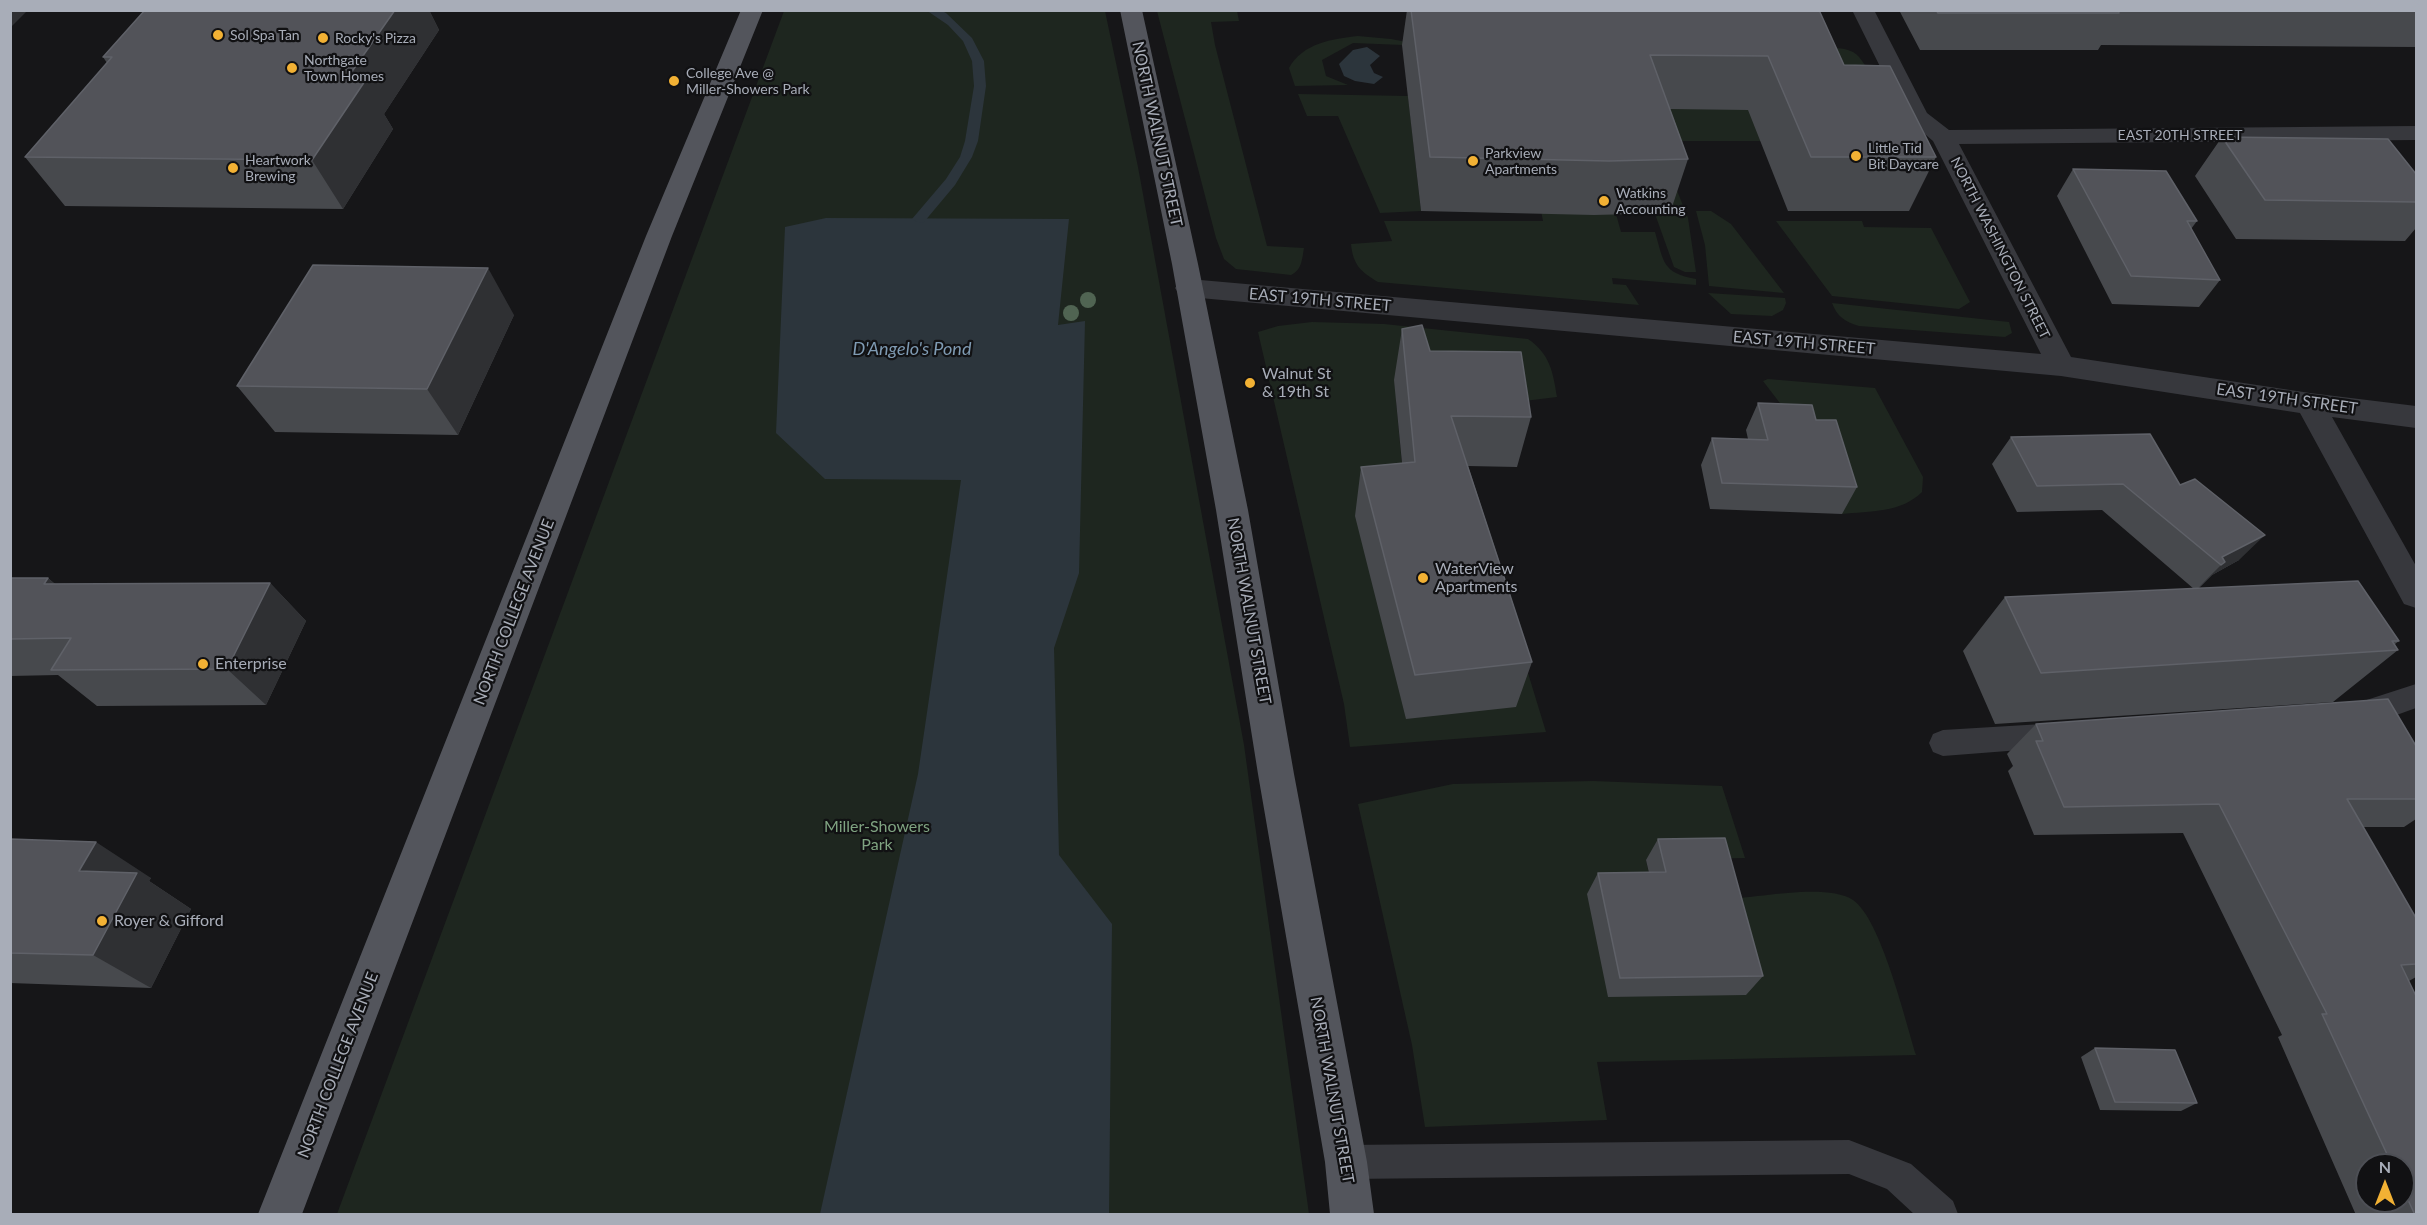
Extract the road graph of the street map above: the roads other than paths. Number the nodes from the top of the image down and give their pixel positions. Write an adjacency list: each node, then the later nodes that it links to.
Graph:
1 (752, 10): 16 (main road, NORTH COLLEGE AVENUE)
2 (1131, 10): 6 (main road, NORTH WALNUT STREET)
3 (1863, 10): 5 (street, NORTH WASHINGTON STREET)
4 (2416, 133): 5 (street, EAST 20TH STREET)
5 (1942, 137): 7 (street, NORTH WASHINGTON STREET)
6 (1190, 288): 7 (street, EAST 19TH STREET); 15 (main road, NORTH WALNUT STREET)
7 (2061, 366): 8 (street, EAST 19TH STREET)
8 (2310, 404): 9 (street, EAST 19TH STREET); 10 (street)
9 (2416, 417)
10 (2416, 595)
11 (2416, 696): 12 (lane)
12 (2330, 717)
13 (2084, 734): 14 (lane)
14 (1943, 743)
15 (1346, 1162): 17 (main road, NORTH WALNUT STREET); 18 (lane)
16 (280, 1215)
17 (1352, 1215)
18 (1940, 1215)

